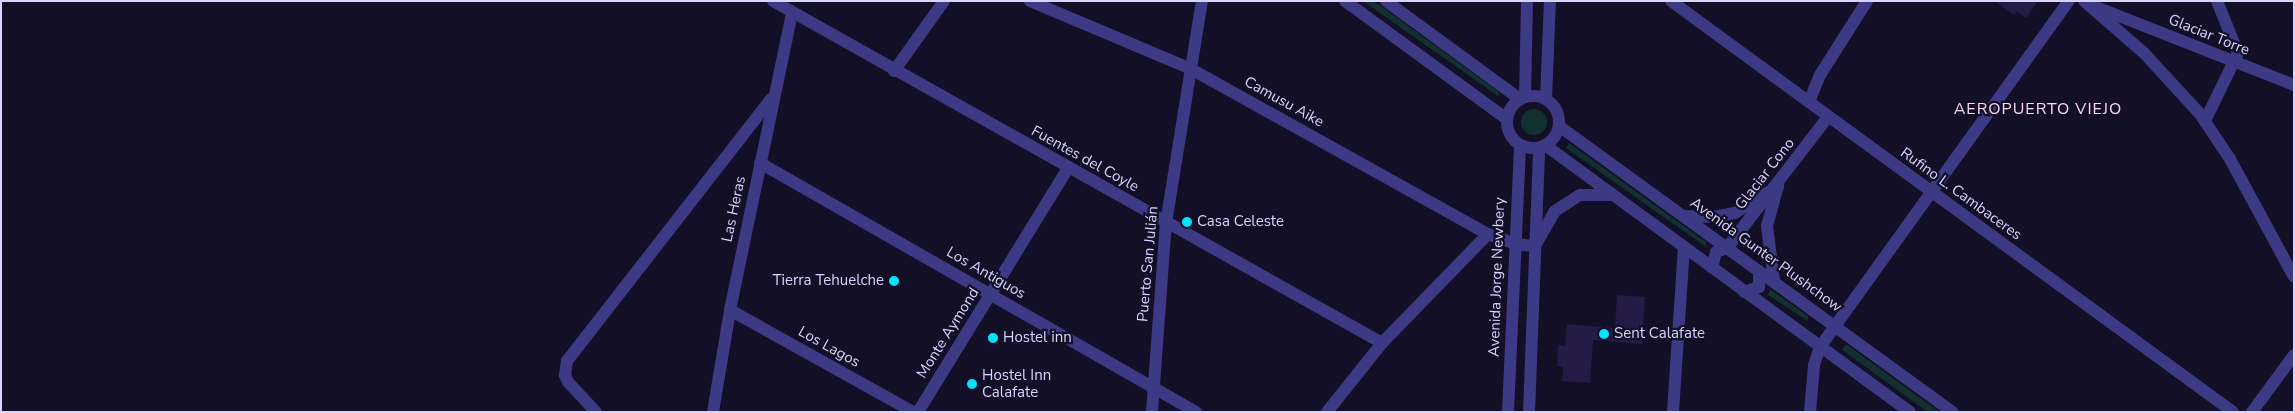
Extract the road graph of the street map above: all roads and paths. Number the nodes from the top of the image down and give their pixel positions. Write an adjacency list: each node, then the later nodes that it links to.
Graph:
1 (773, 1): 14 (street, Fuentes del Coyle)
2 (944, 1): 17 (street)
3 (1030, 1): 16 (street, Camusu Aike)
4 (1202, 1): 16 (street, Puerto San Julián)
5 (1345, 1): 24 (street)
6 (1386, 1): 20 (street)
7 (1527, 1): 20 (street)
8 (1550, 1): 21 (street)
9 (1867, 1): 22 (street)
10 (2069, 1): 32 (street)
11 (2084, 1): 15 (street, Glaciar Torre); 25 (street)
12 (2217, 1): 15 (street)
13 (1674, 2): 22 (street, Rufino L. Cambaceres)
14 (792, 14): 17 (street, Fuentes del Coyle); 19 (street, Las Heras)
15 (2234, 63): 18 (street, Glaciar Torre); 25 (street)
16 (1191, 69): 35 (street, Puerto San Julián); 36 (street, Camusu Aike)
17 (894, 71): 30 (street, Fuentes del Coyle)
18 (2294, 85)
19 (774, 96): 29 (street, Las Heras); 53 (street)
20 (1523, 98): 21 (street); 24 (street)
21 (1546, 99): 26 (street)
22 (1809, 102): 23 (street, Rufino L. Cambaceres)
23 (1827, 118): 31 (street, Glaciar Cono); 32 (street, Rufino L. Cambaceres)
24 (1507, 119): 27 (street)
25 (2205, 121): 43 (street)
26 (1559, 126): 28 (street); 34 (street, Avenida Gunter Plushchow)
27 (1520, 145): 28 (street); 37 (street, Avenida Jorge Newbery)
28 (1542, 146): 33 (street); 38 (street)
29 (760, 163): 46 (street, Los Antiguos); 47 (street, Las Heras)
30 (1068, 168): 35 (street, Fuentes del Coyle); 46 (street, Monte Aymond)
31 (1778, 186): 34 (street); 40 (street, Glaciar Cono); 44 (street)
32 (1931, 193): 48 (street); 66 (street, Rufino L. Cambaceres)
33 (1613, 195): 38 (street); 39 (street)
34 (1683, 216): 40 (street, Avenida Gunter Plushchow)
35 (1166, 223): 49 (street, Fuentes del Coyle); 52 (street, Puerto San Julián)
36 (1488, 234): 37 (street, Camusu Aike); 49 (street)
37 (1515, 244): 38 (street, Camusu Aike); 60 (street, Avenida Jorge Newbery)
38 (1535, 246): 61 (street)
39 (1684, 247): 41 (street); 62 (street)
40 (1727, 248): 41 (street, Glaciar Cono); 42 (street, Avenida Gunter Plushchow)
41 (1712, 268): 45 (street)
42 (1760, 271): 44 (street, Avenida Gunter Plushchow); 45 (street)
43 (2294, 277)
44 (1774, 281): 48 (street, Avenida Gunter Plushchow)
45 (1744, 292): 50 (street)
46 (990, 295): 52 (street, Los Antiguos); 56 (street, Monte Aymond)
47 (730, 310): 54 (street, Las Heras); 55 (street, Los Lagos)
48 (1836, 326): 50 (street); 65 (street, Avenida Gunter Plushchow)
49 (1382, 343): 59 (street)
50 (1820, 347): 63 (street); 64 (street)
51 (2294, 355): 67 (street)
52 (1154, 388): 57 (street, Puerto San Julián); 58 (street, Los Antiguos)
53 (596, 412)
54 (713, 412)
55 (914, 412)
56 (918, 412)
57 (1152, 412)
58 (1196, 412)
59 (1327, 412)
60 (1508, 412)
61 (1529, 412)
62 (1673, 412)
63 (1810, 412)
64 (1910, 412)
65 (1953, 412)
66 (2233, 412)
67 (2252, 412)

